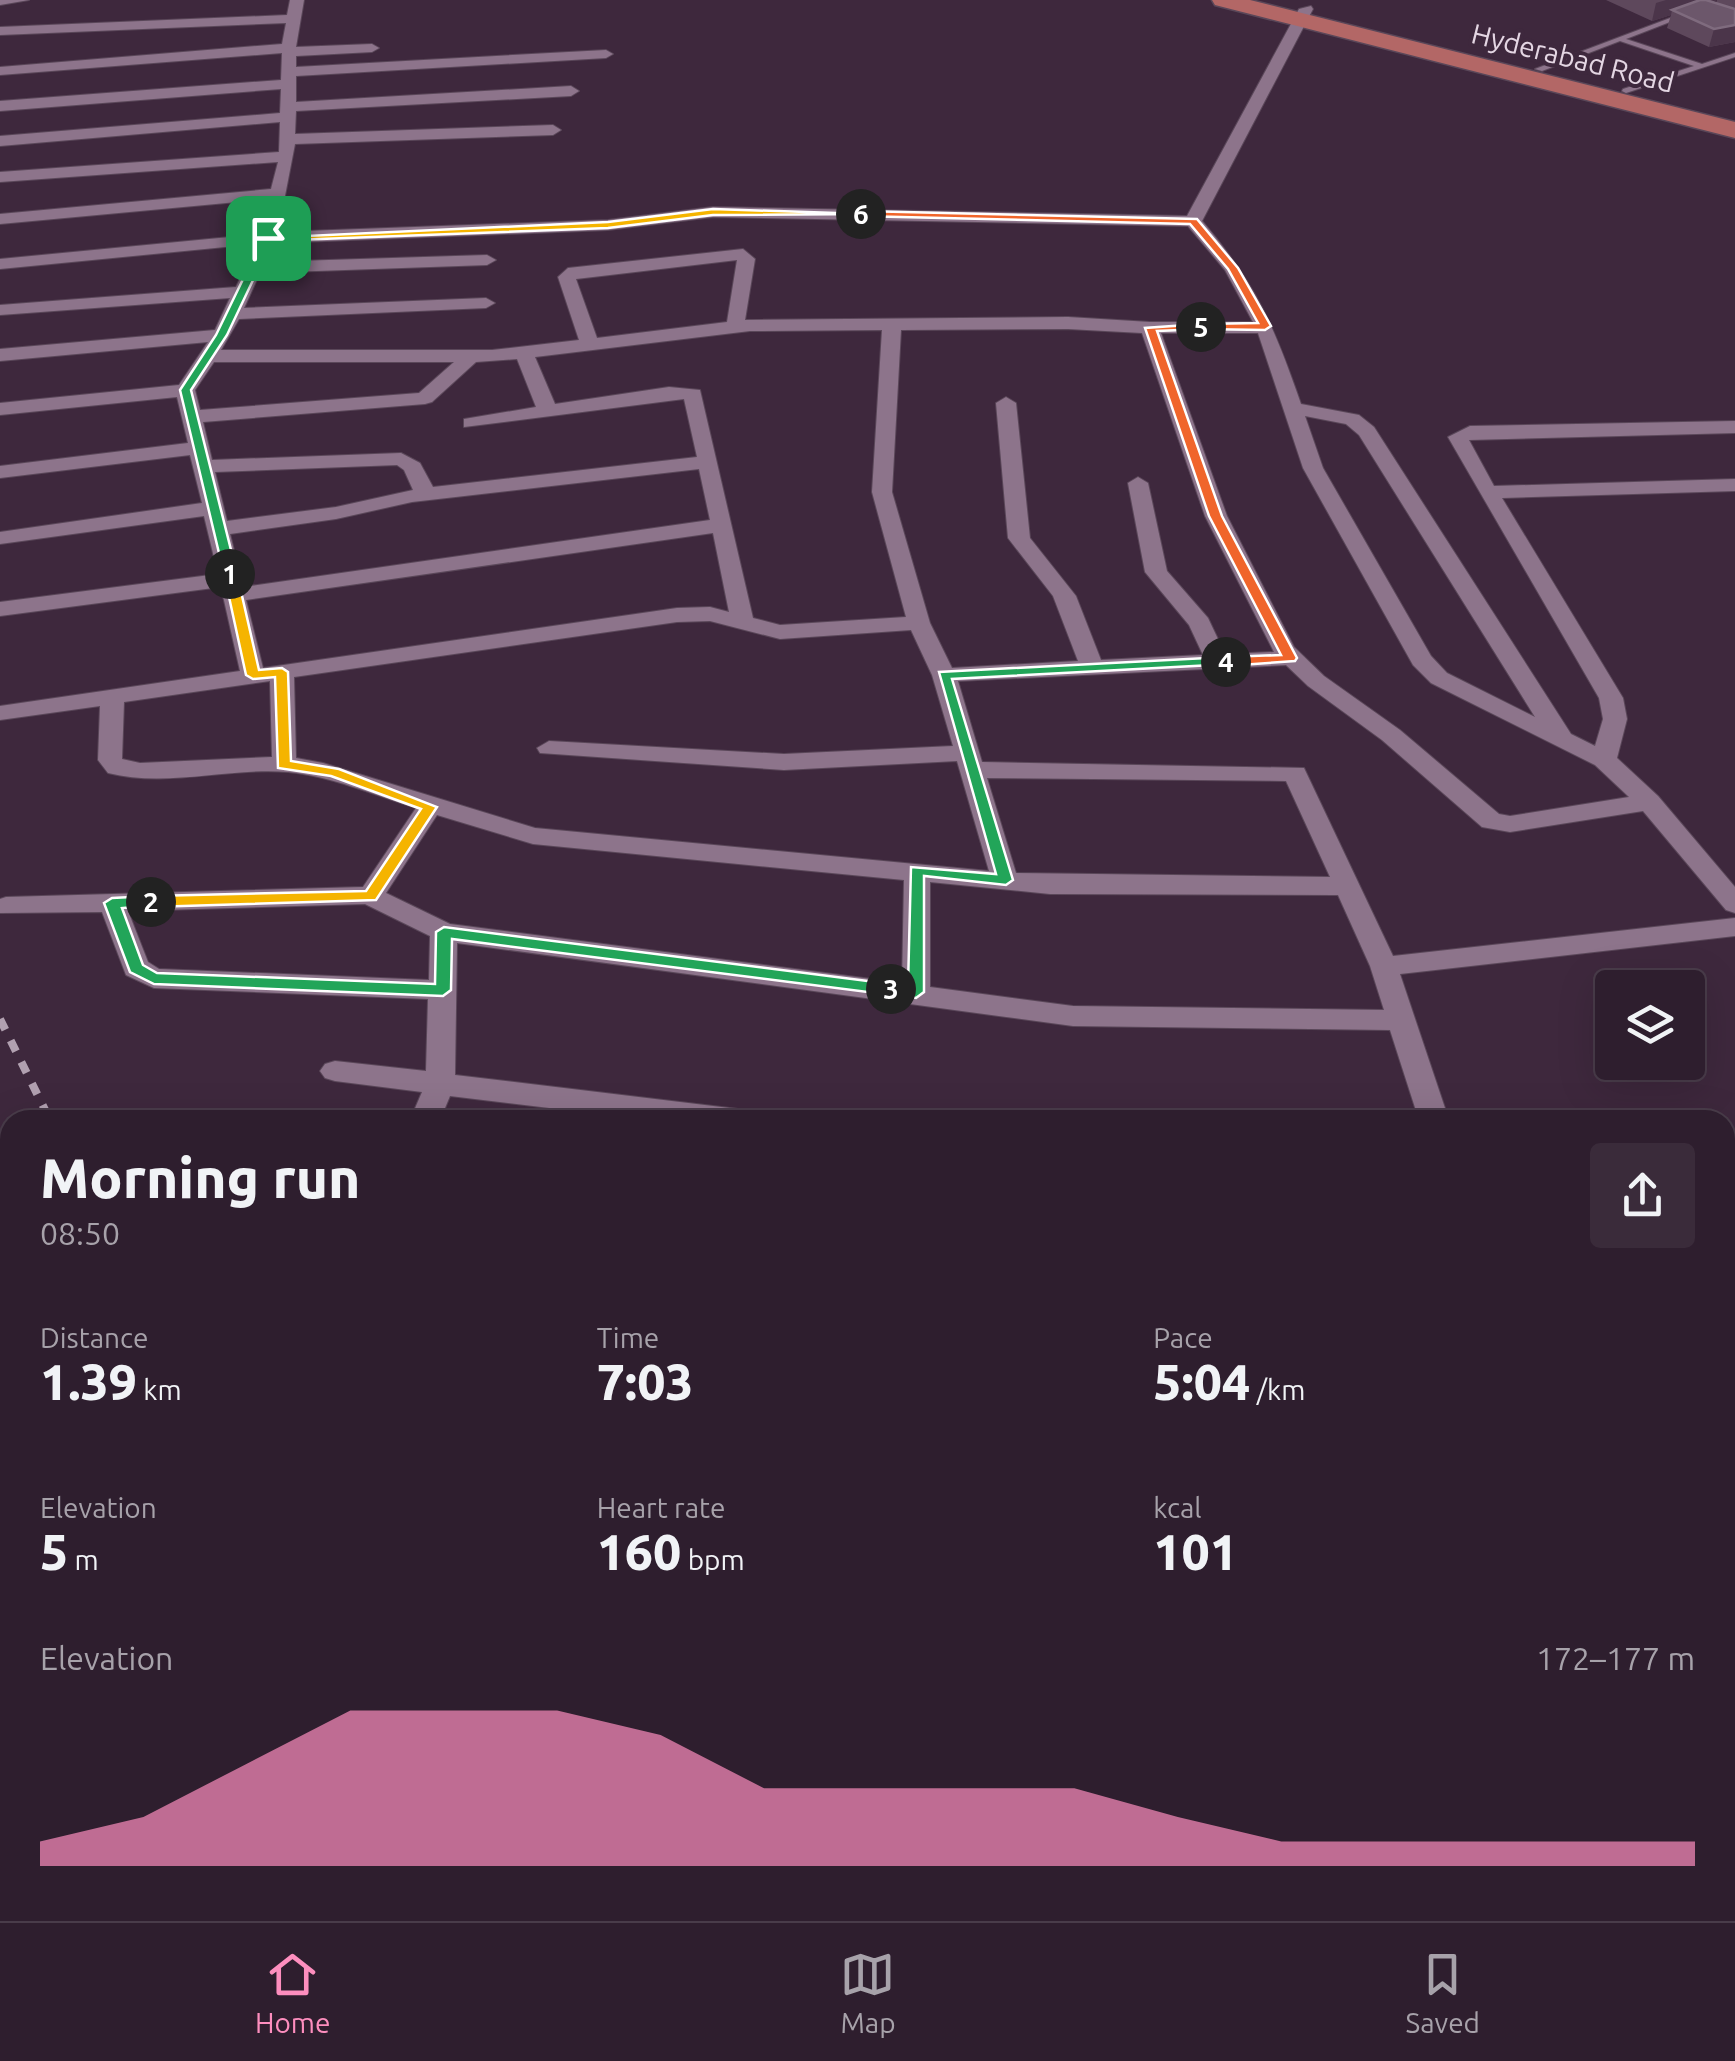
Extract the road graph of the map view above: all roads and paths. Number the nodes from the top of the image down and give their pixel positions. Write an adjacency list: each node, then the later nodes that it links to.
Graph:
1 (22, 0): 5 (street)
2 (297, 0): 8 (street)
3 (1223, 0): 7 (main road, Hyderabad Road)
4 (1273, 0): 7 (main road, Hyderabad Road)
5 (0, 1)
6 (1697, 10): 10 (lane)
7 (1301, 14): 16 (main road, Hyderabad Road); 25 (main road, Hyderabad Road); 31 (street)
8 (292, 19): 9 (street); 12 (street)
9 (0, 31)
10 (1620, 39): 15 (lane); 16 (lane)
11 (389, 48): 12 (street)
12 (289, 50): 17 (street); 18 (street)
13 (606, 54): 18 (street)
14 (1735, 55): 15 (lane)
15 (1702, 66): 20 (lane)
16 (1540, 69): 20 (main road, Hyderabad Road)
17 (0, 71)
18 (287, 78): 21 (street); 22 (street)
19 (571, 91): 22 (street)
20 (1626, 91): 23 (main road, Hyderabad Road)
21 (0, 106)
22 (288, 112): 26 (street); 27 (street)
23 (1735, 120)
24 (554, 130): 27 (street)
25 (1735, 130)
26 (0, 140)
27 (287, 147): 28 (street); 29 (street)
28 (0, 177)
29 (279, 193): 30 (street); 32 (street)
30 (0, 219)
31 (1193, 221): 32 (street); 42 (street)
32 (268, 238): 34 (street); 35 (street)
33 (487, 260): 35 (street)
34 (0, 264)
35 (254, 268): 36 (street)
36 (242, 292): 38 (street); 39 (street)
37 (486, 303): 39 (street)
38 (0, 310)
39 (232, 314): 44 (street)
40 (734, 326): 41 (street); 45 (street); 45 (street)
41 (892, 326): 43 (street); 70 (street)
42 (1265, 326): 43 (street); 52 (street)
43 (1150, 328): 72 (street)
44 (222, 335): 47 (street); 48 (street)
45 (590, 345): 46 (street)
46 (524, 353): 49 (street); 54 (street)
47 (0, 355)
48 (209, 356): 49 (street); 50 (street)
49 (470, 356): 55 (street)
50 (186, 390): 53 (street); 55 (street)
51 (1006, 403): 74 (street)
52 (1292, 408): 80 (street); 80 (street)
53 (0, 409)
54 (548, 412): 56 (street); 59 (street)
55 (192, 418): 58 (street)
56 (472, 423)
57 (1735, 427): 63 (street)
58 (202, 457): 60 (street); 64 (street); 65 (street)
59 (705, 462): 64 (street); 66 (street)
60 (0, 472)
61 (1138, 483): 73 (street)
62 (1735, 484): 63 (street)
63 (1488, 492): 82 (street)
64 (426, 494): 65 (street)
65 (216, 518): 67 (street); 68 (street)
66 (722, 525): 68 (street); 71 (street)
67 (0, 538)
68 (232, 587): 69 (street); 76 (street)
69 (0, 609)
70 (919, 623): 71 (street); 77 (street)
71 (743, 624): 75 (street)
72 (1290, 658): 73 (street); 85 (street)
73 (1217, 662): 74 (street)
74 (1092, 668): 77 (street)
75 (282, 672): 76 (street); 84 (street)
76 (253, 675): 78 (street)
77 (944, 675): 83 (street)
78 (112, 696): 79 (street); 84 (street)
79 (0, 713)
80 (1562, 739): 82 (street)
81 (549, 748): 83 (street)
82 (1604, 760): 85 (street)
83 (969, 762): 88 (street); 89 (street)
84 (284, 764): 86 (street)
85 (1649, 802): 92 (street)
86 (430, 807): 87 (street); 90 (street)
87 (916, 870): 88 (street); 98 (street)
88 (1006, 880): 89 (street)
89 (1350, 886): 96 (street)
90 (370, 896): 91 (street); 95 (street)
91 (112, 903): 93 (street); 97 (street)
92 (1735, 904)
93 (6, 906)
94 (1735, 926): 96 (street)
95 (444, 932): 97 (street); 98 (street)
96 (1384, 966): 99 (street)
97 (443, 990): 101 (street)
98 (916, 992): 99 (street)
99 (1402, 1020): 104 (street)
100 (335, 1071): 101 (street)
101 (440, 1084): 102 (street); 103 (street)
102 (429, 1110)
103 (655, 1110)
104 (1431, 1110)

